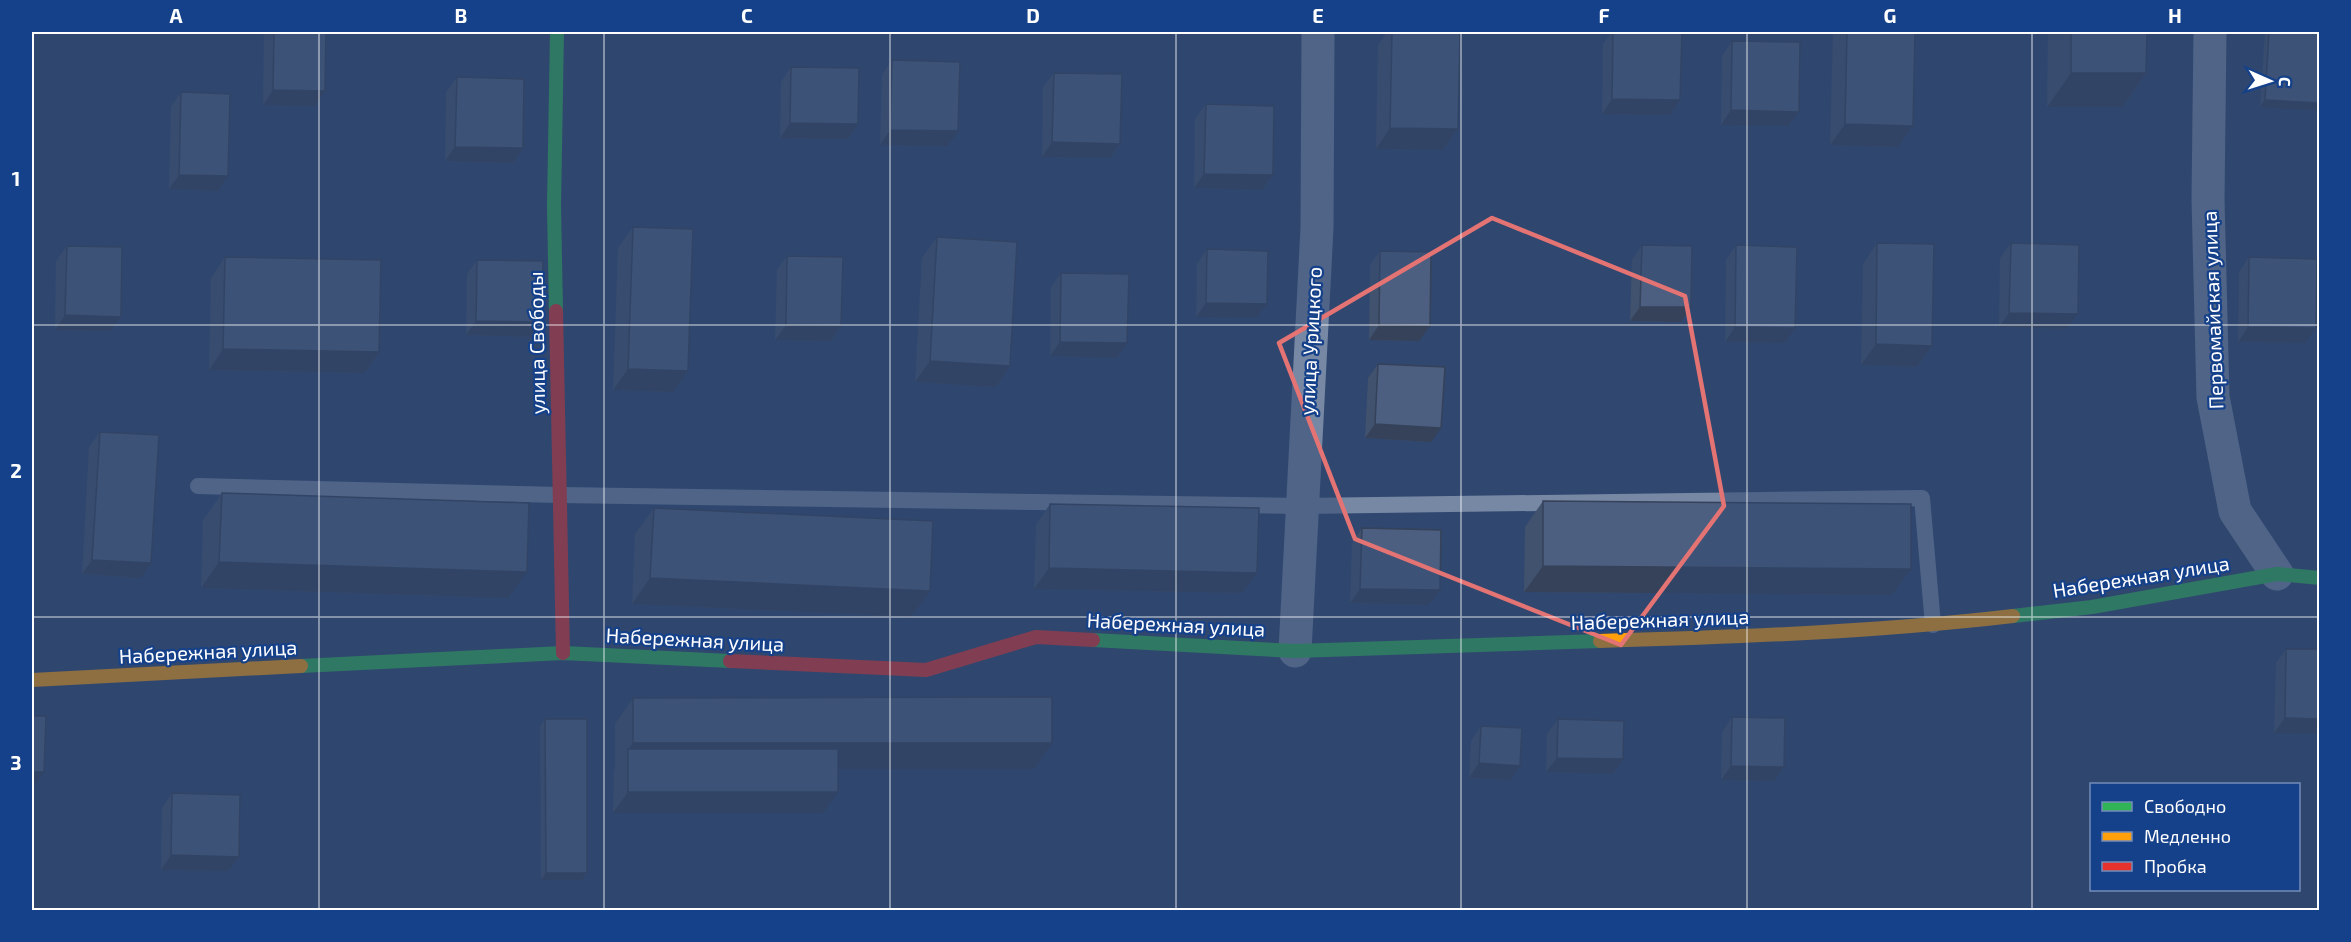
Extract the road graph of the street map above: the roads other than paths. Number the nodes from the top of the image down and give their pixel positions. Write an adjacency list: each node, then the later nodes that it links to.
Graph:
1 (557, 32): 5 (street, улица Свободы)
2 (1318, 32): 6 (street, улица Урицкого)
3 (2210, 32): 7 (street, Первомайская улица)
4 (198, 486): 5 (lane)
5 (560, 495): 6 (lane); 11 (street, улица Свободы)
6 (1301, 506): 9 (lane); 10 (street, улица Урицкого)
7 (2277, 574): 8 (street, Набережная улица); 9 (street, Набережная улица)
8 (2319, 578)
9 (1934, 625): 10 (street, Набережная улица)
10 (1295, 651): 11 (street, Набережная улица)
11 (563, 653): 12 (street, Набережная улица)
12 (32, 680)

